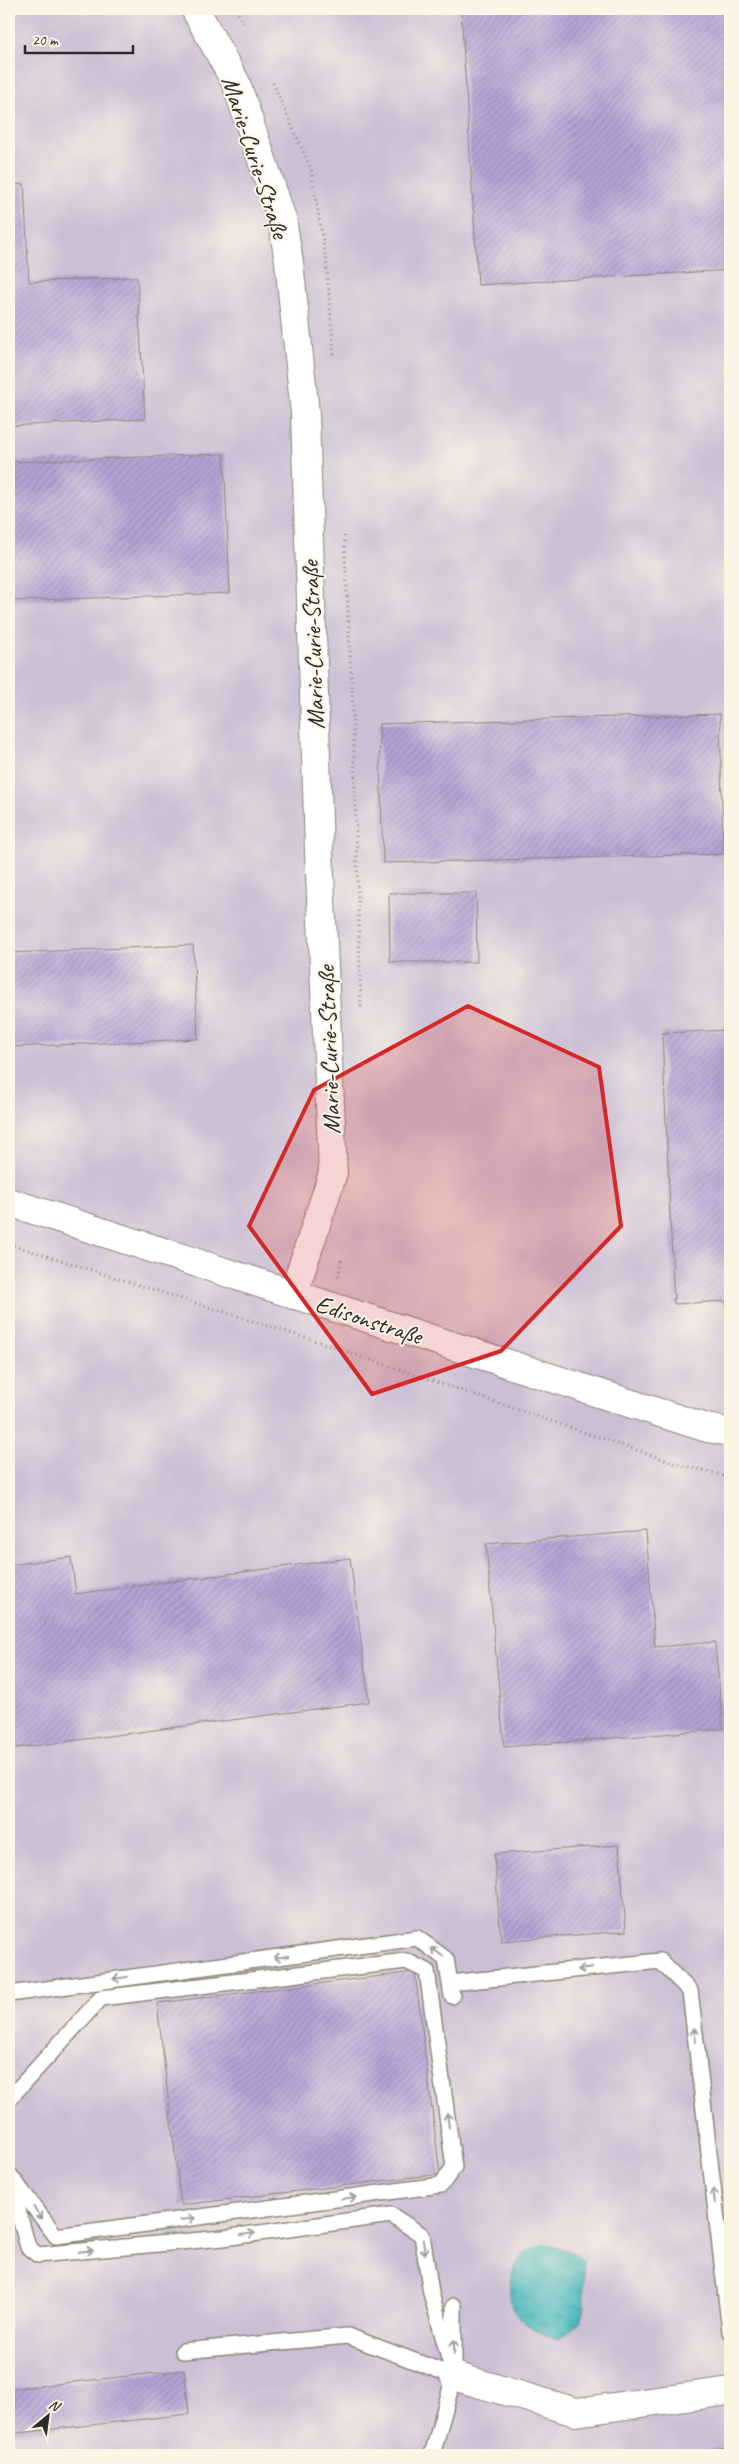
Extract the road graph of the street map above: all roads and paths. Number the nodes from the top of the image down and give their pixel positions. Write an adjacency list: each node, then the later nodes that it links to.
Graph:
1 (195, 9): 4 (street, Marie-Curie-Straße)
2 (9, 1202): 4 (street, Edisonstraße)
3 (9, 1244): 6 (path)
4 (293, 1294): 5 (street, Edisonstraße)
5 (730, 1432)
6 (730, 1477)
7 (9, 1994): 11 (lane, one-way to 7)
8 (9, 2099): 9 (lane, one-way to 8)
9 (9, 2174): 13 (lane, one-way to 13)
10 (454, 2306): 13 (lane, one-way to 10)
11 (730, 2332)
12 (183, 2351): 13 (lane)
13 (454, 2376): 14 (street); 15 (lane)
14 (730, 2391)
15 (432, 2455)

